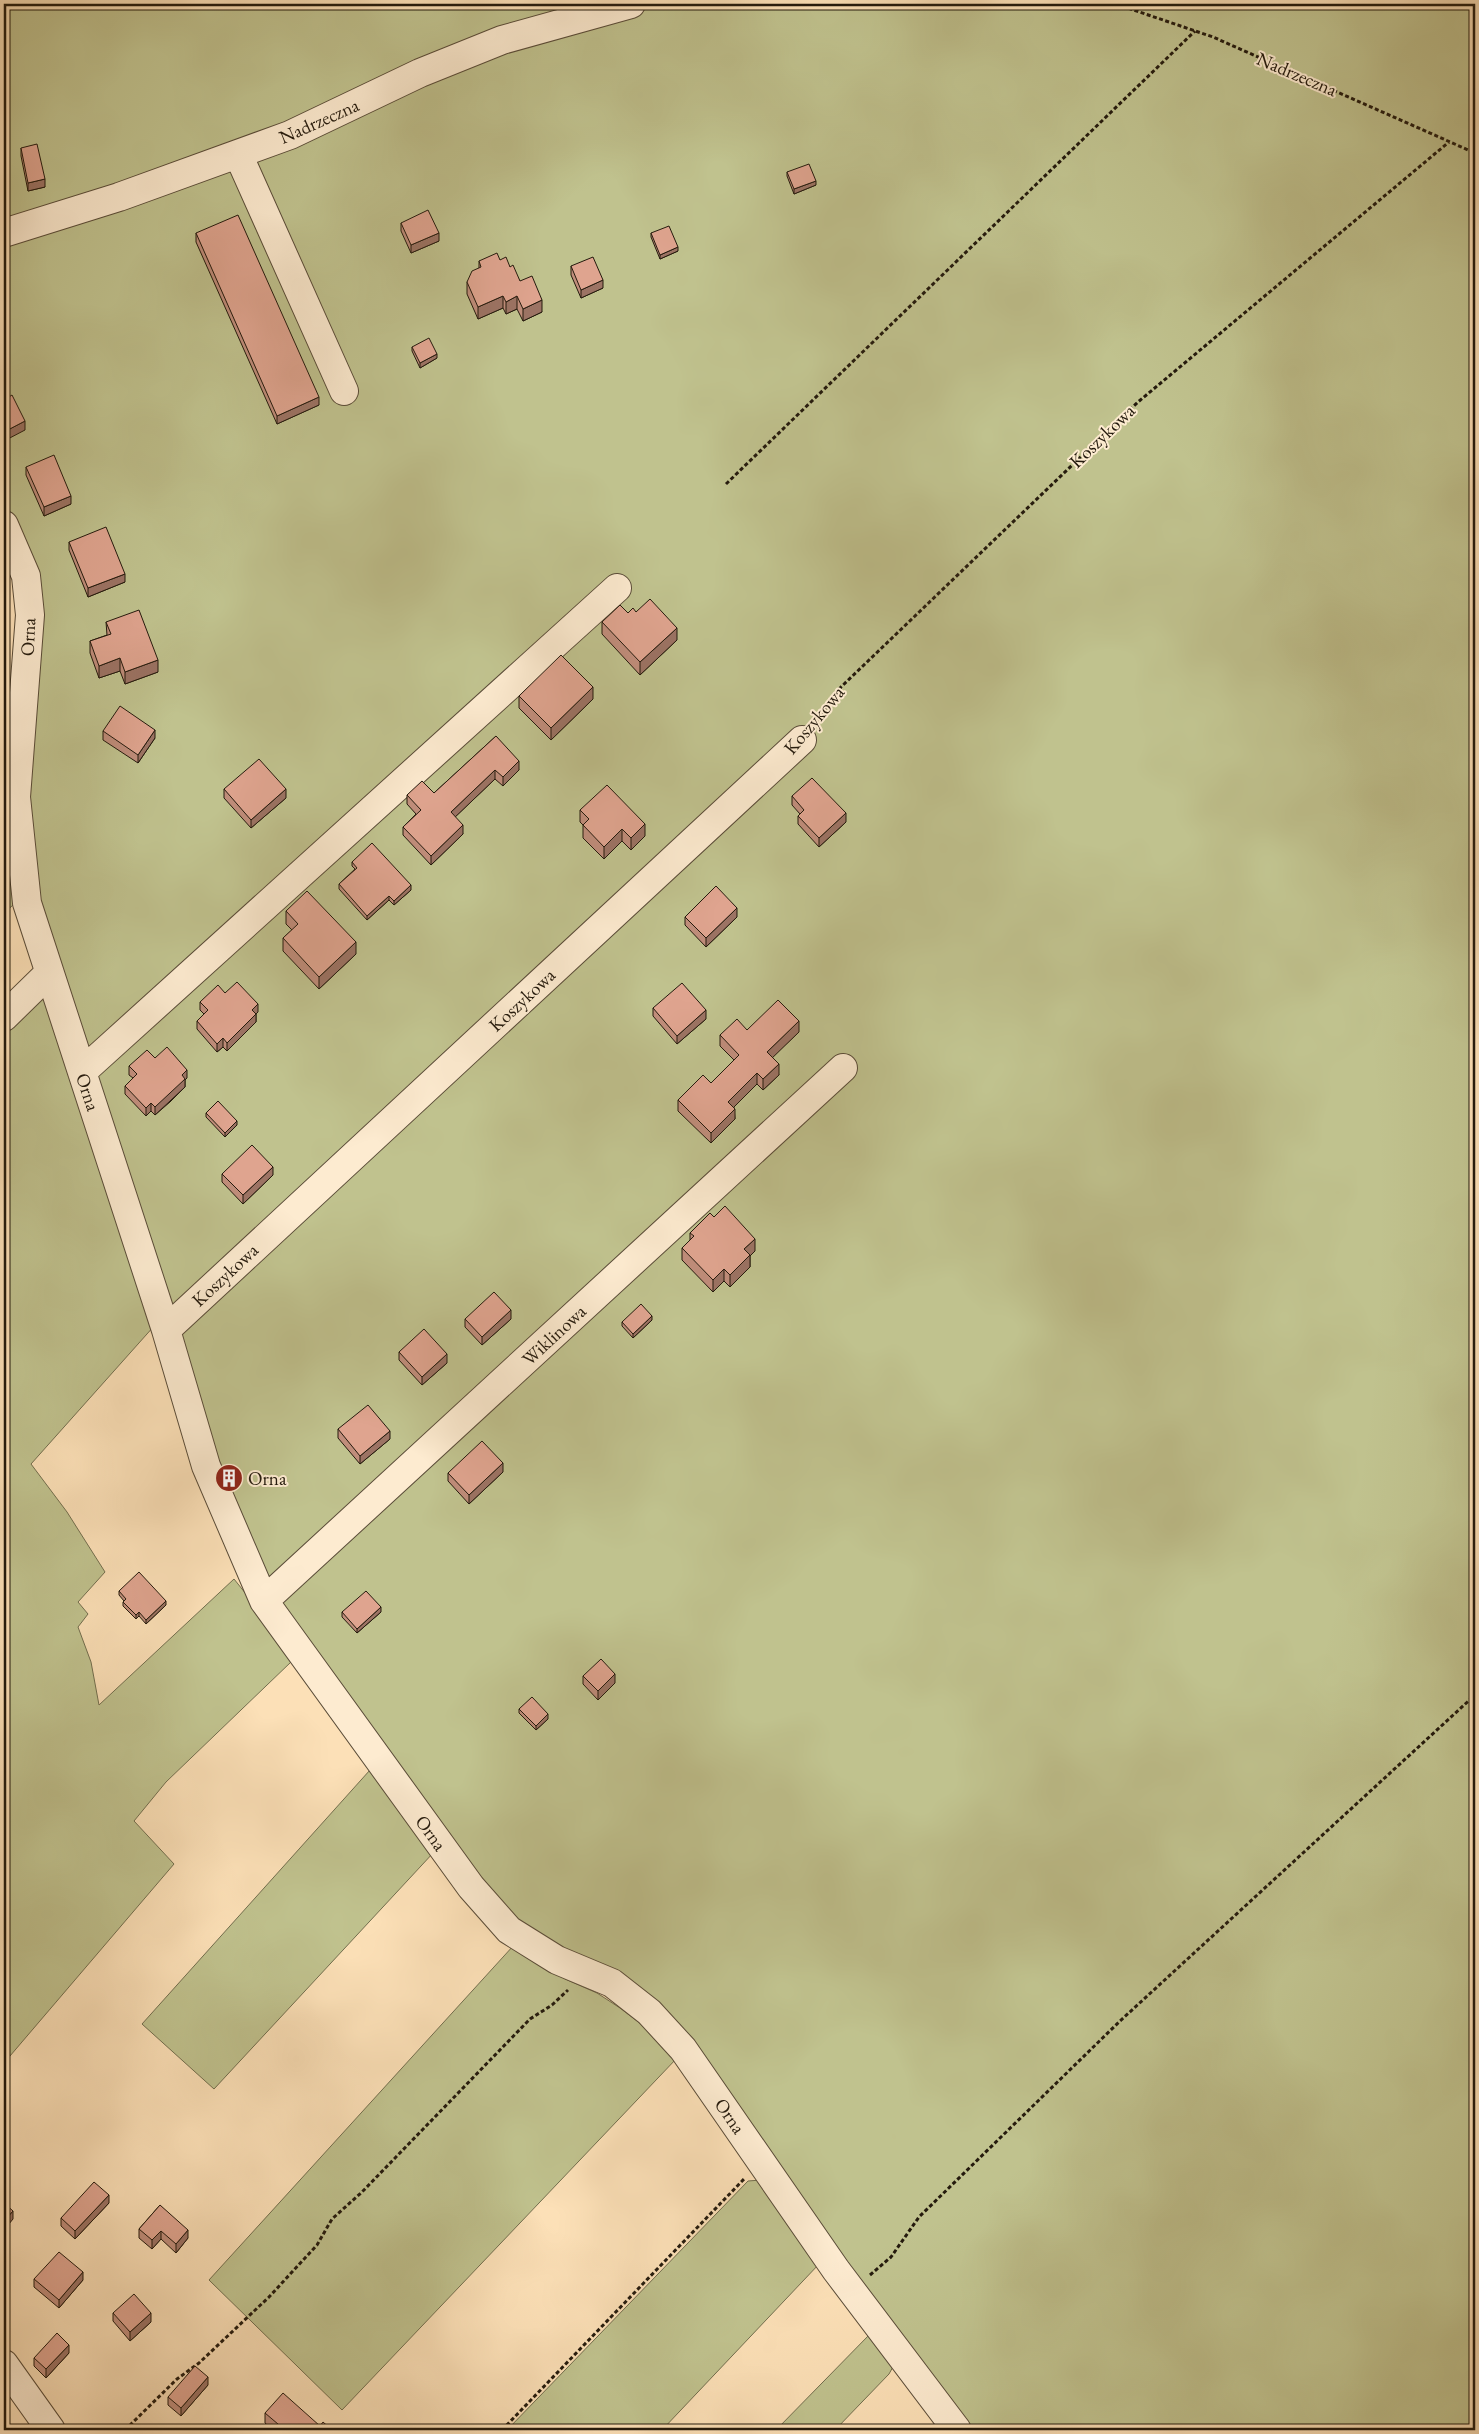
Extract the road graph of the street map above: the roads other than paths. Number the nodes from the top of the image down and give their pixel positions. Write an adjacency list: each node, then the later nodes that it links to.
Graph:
1 (631, 4): 2 (street, Nadrzeczna)
2 (238, 154): 3 (street, Nadrzeczna); 4 (street)
3 (4, 233)
4 (344, 391)
5 (4, 525): 7 (street, Orna)
6 (617, 588): 12 (street)
7 (13, 727): 9 (street, Orna)
8 (802, 740): 13 (street, Koszykowa)
9 (49, 973): 10 (street); 12 (street, Orna)
10 (4, 1017)
11 (843, 1068): 14 (street, Wiklinowa)
12 (82, 1072): 13 (street, Orna)
13 (166, 1330): 14 (street, Orna)
14 (264, 1601): 17 (street, Orna)
15 (4, 2364): 16 (street)
16 (50, 2430)
17 (957, 2430)

